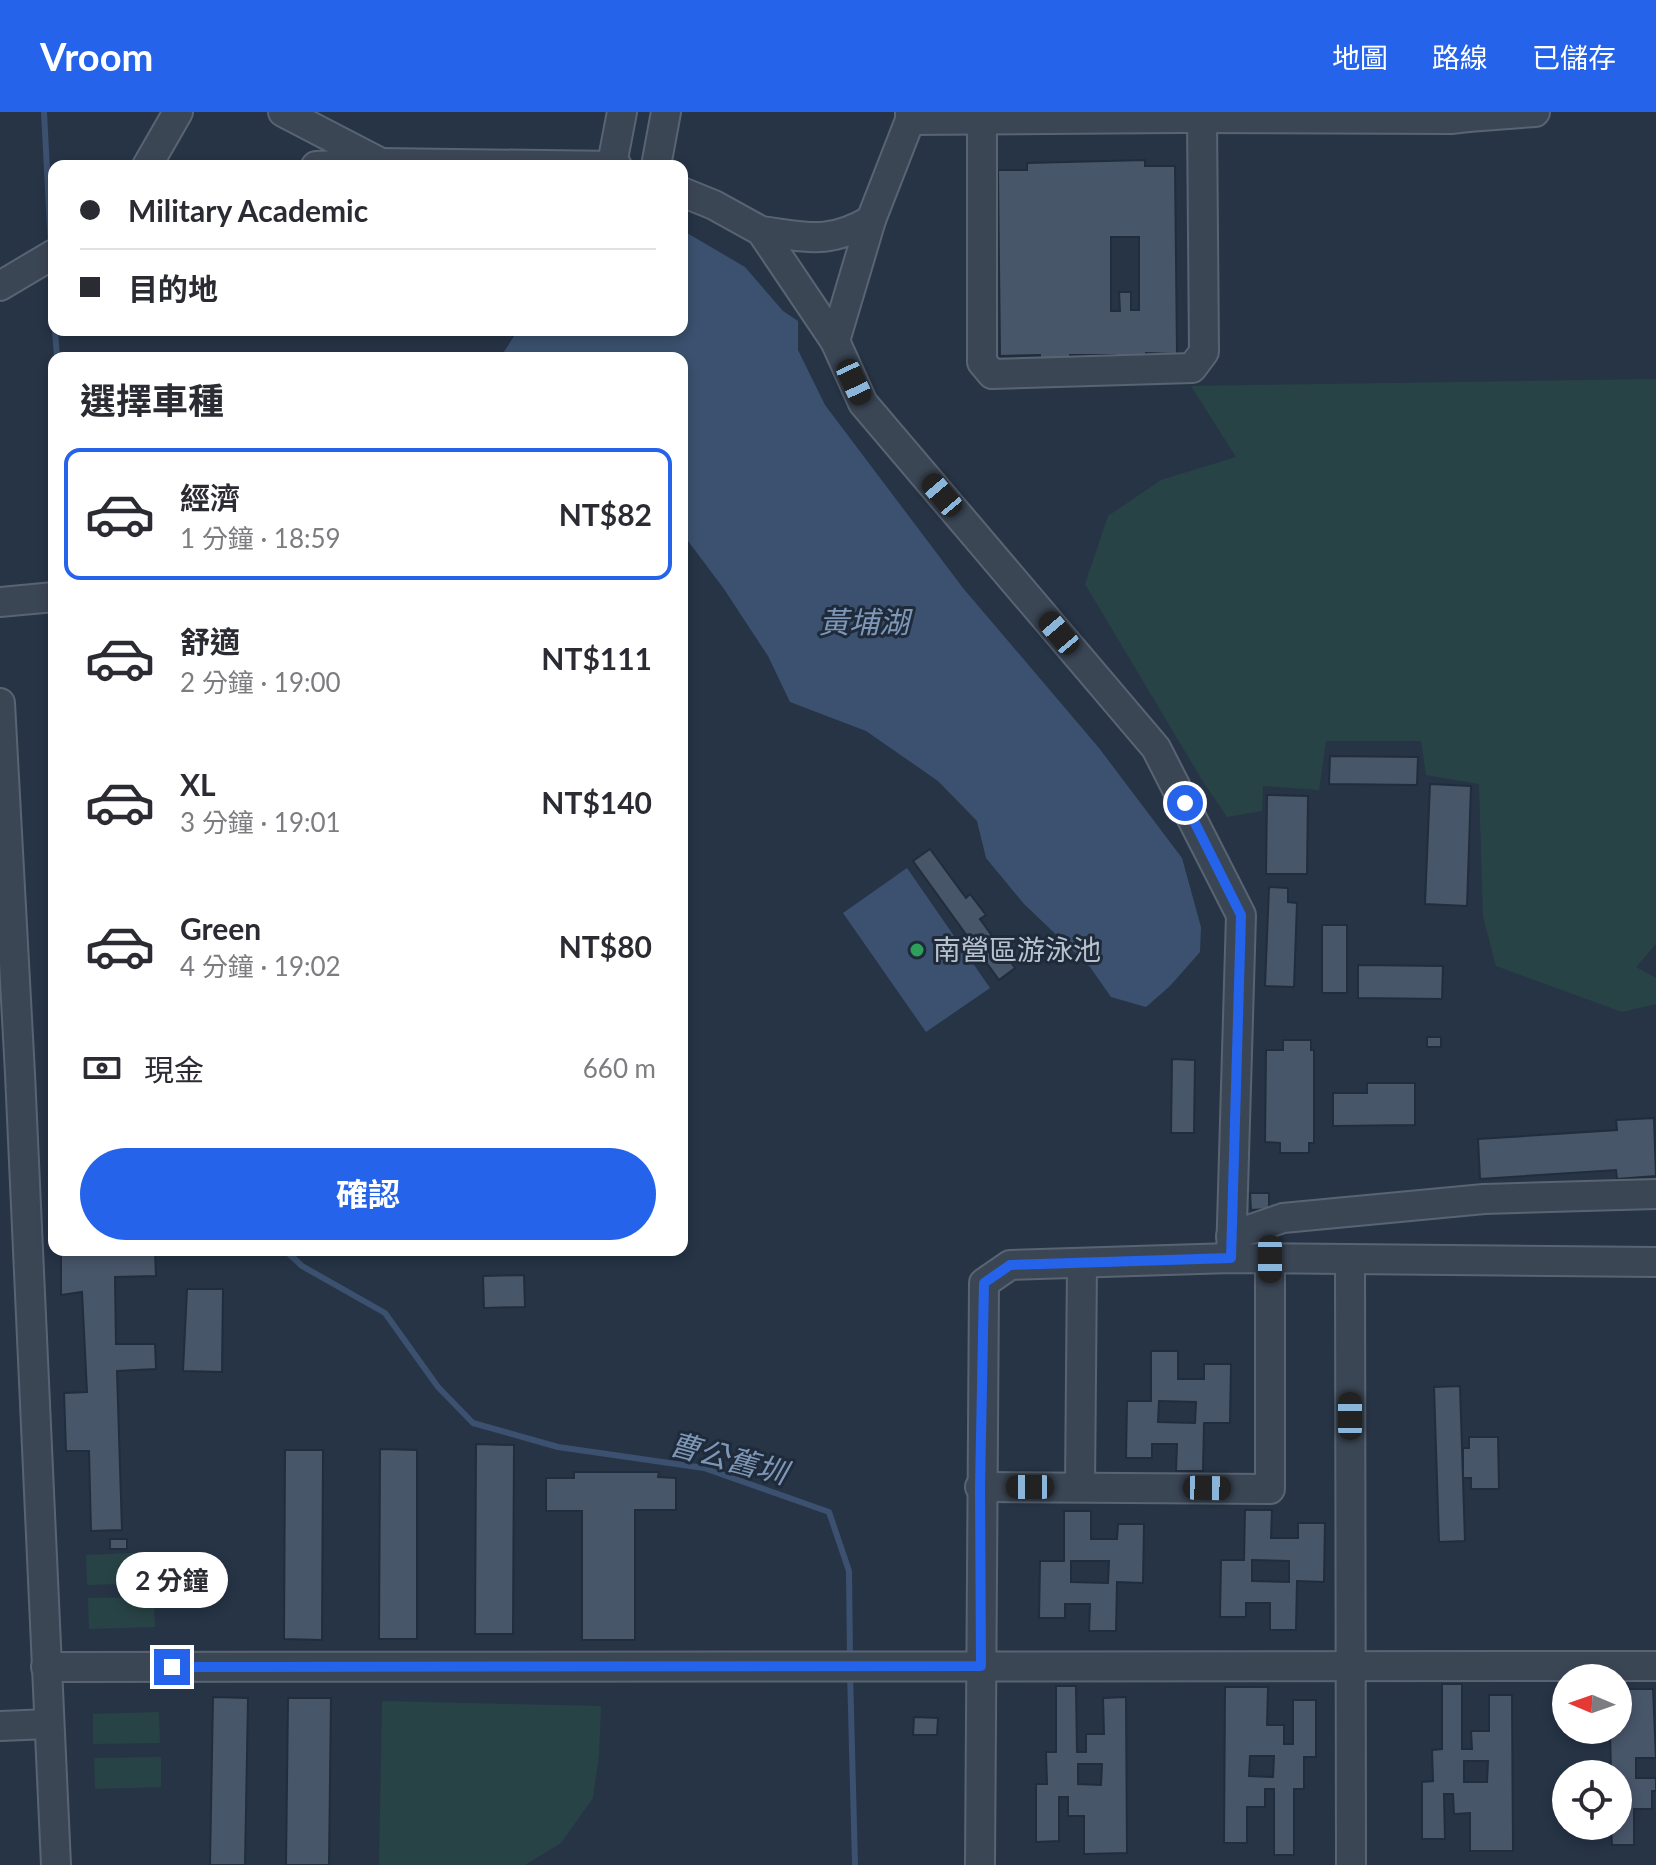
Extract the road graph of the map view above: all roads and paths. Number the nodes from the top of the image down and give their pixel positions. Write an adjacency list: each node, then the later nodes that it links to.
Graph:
1 (178, 112): 10 (street)
2 (283, 112): 11 (street)
3 (622, 112): 12 (street)
4 (666, 112): 13 (street)
5 (1535, 112): 6 (street)
6 (1468, 114): 8 (street)
7 (910, 116): 9 (street); 15 (street)
8 (1186, 116): 9 (street); 9 (street)
9 (982, 119)
10 (150, 160)
11 (375, 160)
12 (616, 160)
13 (657, 160)
14 (688, 194): 16 (street)
15 (871, 220): 16 (street); 19 (street)
16 (761, 231): 19 (street)
17 (43, 261): 18 (street)
18 (0, 286)
19 (835, 341): 25 (street)
20 (48, 597): 21 (street)
21 (0, 602)
22 (0, 703): 23 (street)
23 (10, 1074): 35 (street)
24 (1656, 1194): 25 (street)
25 (1231, 1247): 26 (street); 29 (street)
26 (1270, 1259): 27 (street); 31 (street)
27 (1350, 1259): 28 (street); 33 (street)
28 (1656, 1262)
29 (1082, 1264): 30 (street); 31 (street)
30 (980, 1487): 31 (street); 32 (street)
31 (1080, 1487)
32 (981, 1666): 33 (street); 35 (street); 39 (street)
33 (1349, 1666): 34 (street); 40 (street)
34 (1656, 1666)
35 (46, 1667): 36 (street)
36 (49, 1724): 37 (street); 38 (street)
37 (0, 1726)
38 (56, 1865)
39 (980, 1865)
40 (1351, 1865)

